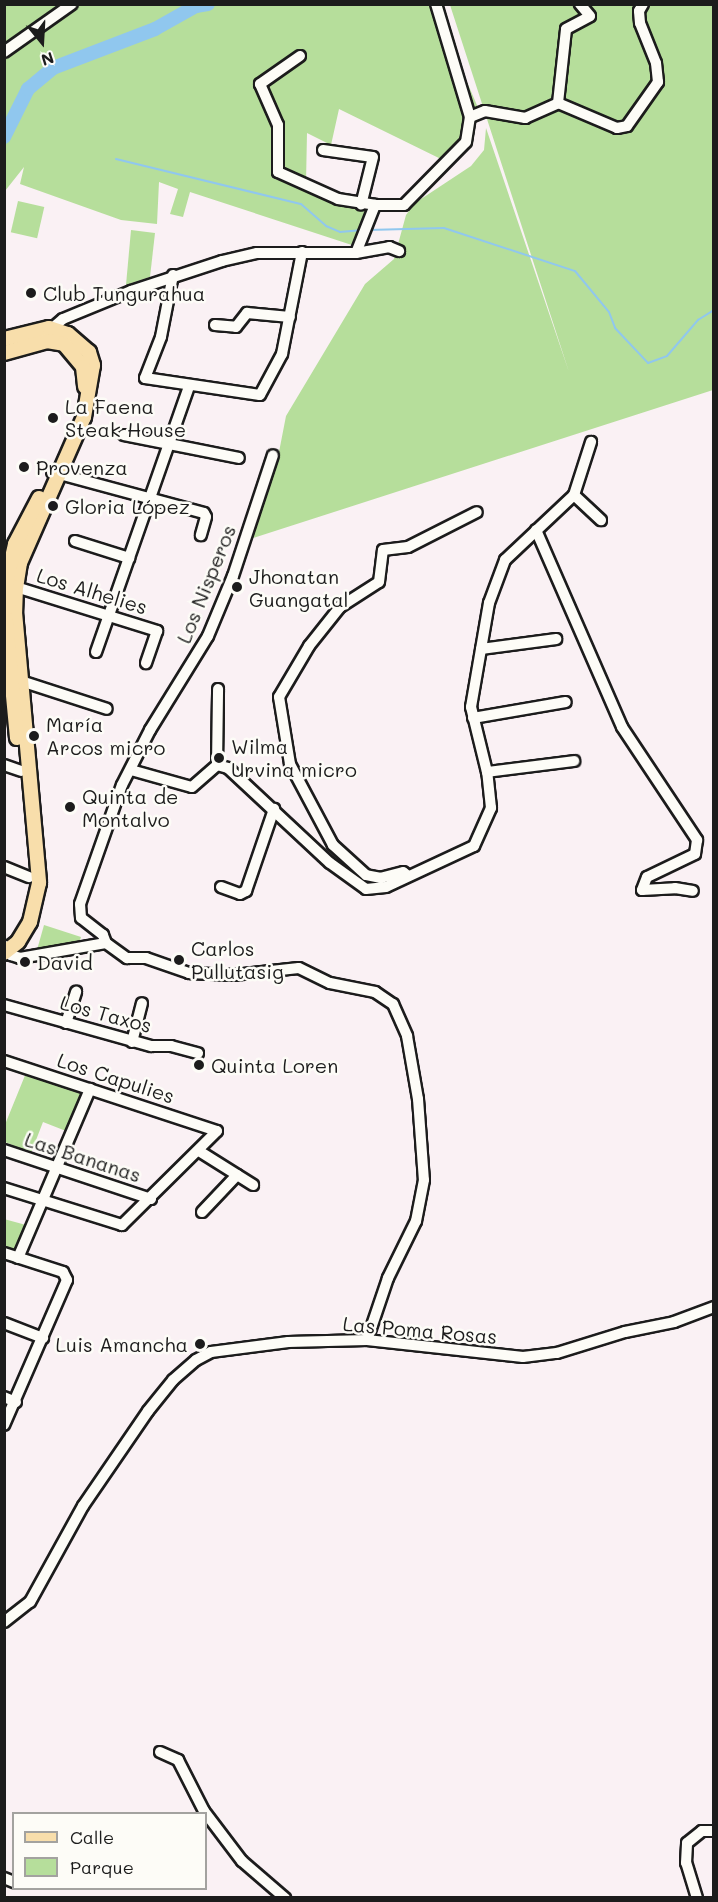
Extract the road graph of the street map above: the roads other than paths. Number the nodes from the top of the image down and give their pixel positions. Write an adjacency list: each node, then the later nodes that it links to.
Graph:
1 (72, 4): 5 (street)
2 (436, 4): 8 (street)
3 (580, 4): 7 (street)
4 (643, 4): 7 (street)
5 (4, 52)
6 (300, 56): 10 (street)
7 (558, 103): 8 (street)
8 (470, 117): 11 (street)
9 (323, 150): 10 (street)
10 (360, 205): 11 (street)
11 (375, 205): 14 (street)
12 (399, 251): 14 (street)
13 (302, 252): 14 (street); 15 (street); 16 (street)
14 (356, 253)
15 (172, 275): 18 (street); 20 (street)
16 (290, 317): 17 (street); 20 (street)
17 (215, 325)
18 (48, 334): 19 (main road); 26 (main road)
19 (6, 345)
20 (189, 387): 23 (street)
21 (124, 435): 23 (street)
22 (591, 442): 27 (street)
23 (169, 444): 25 (street); 28 (street)
24 (273, 455): 49 (street, Los Nisperos)
25 (239, 458)
26 (55, 473): 28 (street); 35 (main road); 51 (main road)
27 (574, 495): 30 (street); 31 (street)
28 (148, 497): 32 (street); 34 (street)
29 (477, 512): 54 (street)
30 (602, 520)
31 (536, 530): 38 (street); 57 (street)
32 (201, 535)
33 (75, 541): 34 (street)
34 (129, 558): 36 (street)
35 (16, 587): 36 (street, Los Alhelies); 41 (main road)
36 (110, 614): 39 (street); 40 (street, Los Alhelies)
37 (556, 639): 38 (street)
38 (481, 650): 45 (street)
39 (96, 652)
40 (146, 663)
41 (21, 681): 44 (street); 51 (main road)
42 (218, 689): 48 (street)
43 (566, 702): 45 (street)
44 (107, 709)
45 (473, 718): 50 (street)
46 (574, 761): 50 (street)
47 (4, 765): 51 (street)
48 (218, 765): 49 (street); 52 (street)
49 (131, 770): 59 (street, Los Nisperos)
50 (487, 772): 54 (street)
51 (24, 777): 55 (main road); 58 (main road)
52 (274, 809): 54 (street); 56 (street)
53 (4, 867): 55 (street)
54 (408, 876)
55 (29, 877): 58 (main road)
56 (221, 887)
57 (693, 891)
58 (27, 921): 60 (main road)
59 (106, 943): 60 (street); 83 (street)
60 (6, 948)
61 (76, 992): 64 (street)
62 (142, 1003): 65 (street)
63 (4, 1005): 64 (street, Los Taxos)
64 (66, 1023): 65 (street, Los Taxos)
65 (132, 1042): 66 (street, Los Taxos)
66 (198, 1053)
67 (4, 1061): 68 (street, Los Capulies)
68 (90, 1089): 70 (street, Los Capulies); 71 (street)
69 (4, 1150): 71 (street, Las Bananas)
70 (199, 1151): 72 (street); 76 (street)
71 (58, 1168): 75 (street); 76 (street, Las Bananas)
72 (237, 1175): 73 (street); 77 (street)
73 (253, 1185)
74 (4, 1188): 75 (street)
75 (42, 1199): 76 (street); 79 (street)
76 (151, 1199)
77 (202, 1212)
78 (4, 1253): 79 (street)
79 (18, 1258): 82 (street)
80 (714, 1306): 83 (street, Las Poma Rosas)
81 (4, 1323): 82 (street)
82 (43, 1338): 85 (street)
83 (367, 1340): 87 (street, Las Poma Rosas)
84 (4, 1396): 85 (street)
85 (16, 1402): 86 (street)
86 (4, 1425)
87 (4, 1622)
88 (160, 1752): 89 (street)
89 (205, 1812)
90 (207, 1815): 92 (street)
91 (714, 1831): 93 (street)
92 (285, 1898)
93 (697, 1898)

